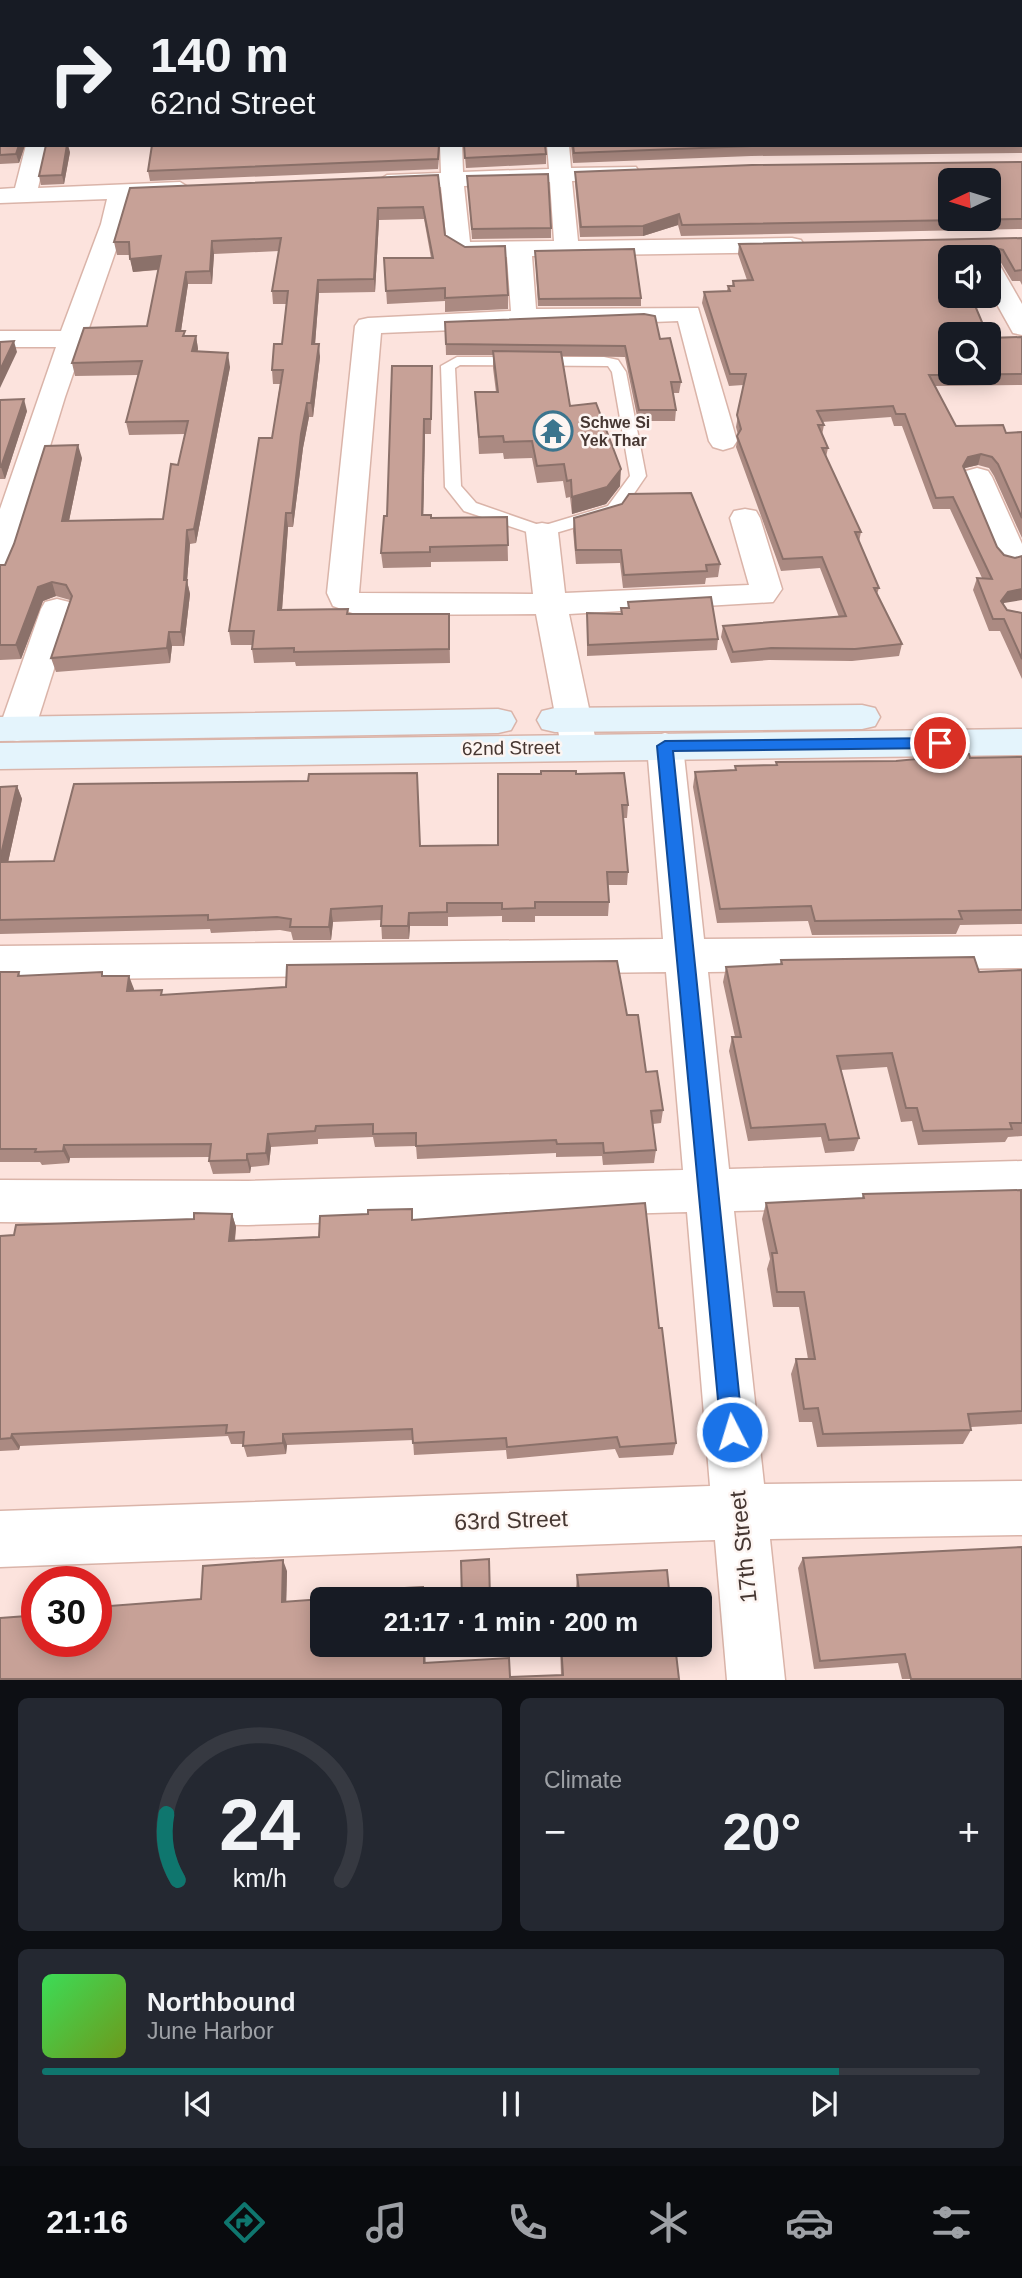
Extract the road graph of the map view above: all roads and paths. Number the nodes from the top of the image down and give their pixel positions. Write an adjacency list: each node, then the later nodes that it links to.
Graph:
1 (37, 147): 10 (street)
2 (451, 147): 6 (street)
3 (558, 147): 5 (street)
4 (644, 172): 5 (street)
5 (563, 175): 6 (street); 13 (street)
6 (452, 181): 7 (street); 14 (street)
7 (371, 183)
8 (197, 188): 9 (street)
9 (121, 191): 10 (street); 19 (street)
10 (25, 195): 11 (street)
11 (0, 196)
12 (818, 244): 13 (street)
13 (568, 249): 14 (street)
14 (519, 251): 16 (street)
15 (1001, 289): 17 (street)
16 (524, 317): 20 (street); 26 (street)
17 (1022, 327)
18 (0, 339): 19 (street)
19 (72, 340): 24 (street)
20 (723, 441)
21 (977, 478): 25 (street)
22 (745, 518): 26 (street)
23 (542, 532): 23 (lane); 26 (street)
24 (0, 557)
25 (1008, 557)
26 (550, 604): 29 (street)
27 (57, 609): 30 (street)
28 (1022, 716): 29 (main road, 62nd Street)
29 (576, 733): 30 (main road, 62nd Street); 32 (main road, 62nd Street)
30 (6, 738)
31 (1022, 742): 32 (main road, 62nd Street)
32 (665, 746): 34 (street, 17th Street)
33 (1022, 952): 34 (street)
34 (685, 958): 35 (street); 37 (street, 17th Street)
35 (0, 963)
36 (1022, 1182): 37 (street)
37 (709, 1192): 38 (street); 40 (street, 17th Street)
38 (0, 1201)
39 (1022, 1508): 40 (street, 63rd Street)
40 (740, 1512): 41 (street, 63rd Street); 42 (street, 17th Street)
41 (0, 1539)
42 (756, 1679)

